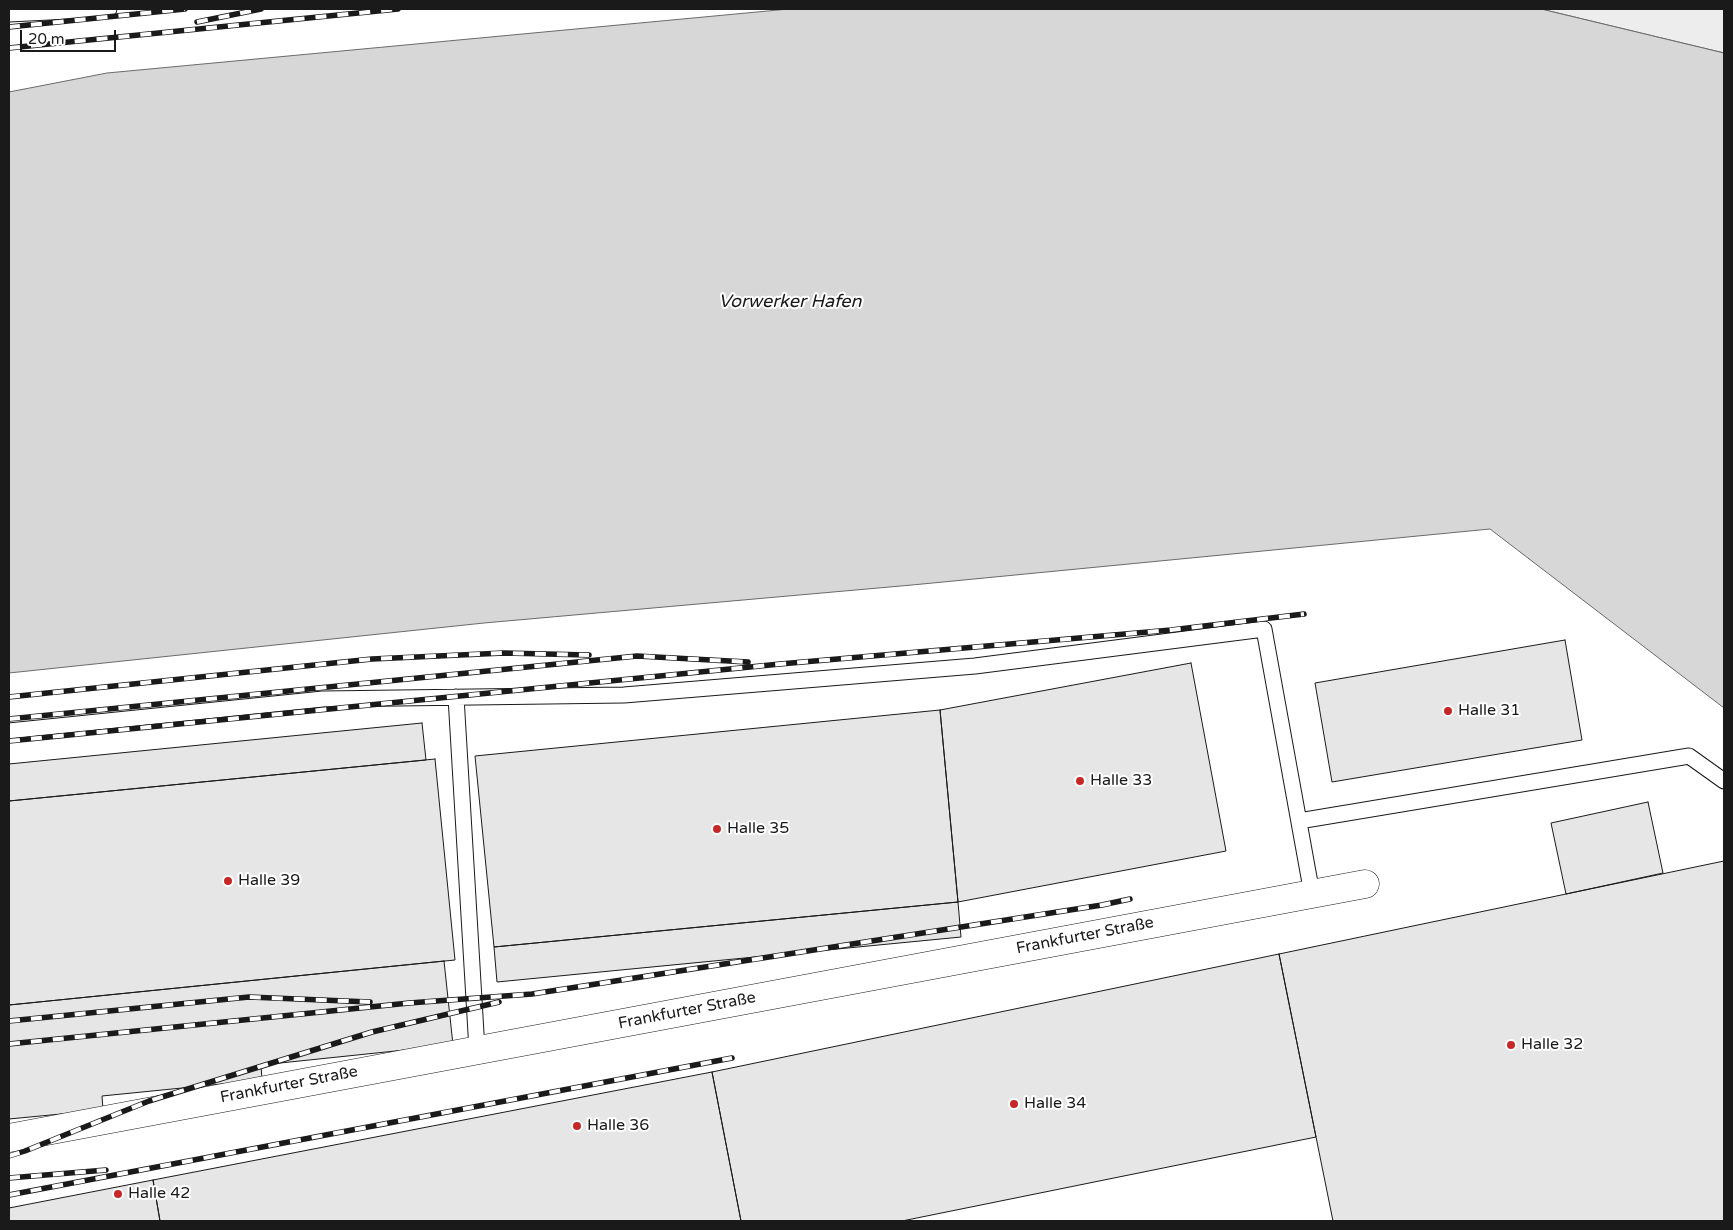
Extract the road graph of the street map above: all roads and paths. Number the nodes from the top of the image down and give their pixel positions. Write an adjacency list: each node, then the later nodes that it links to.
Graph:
1 (109, 9): 2 (lane)
2 (9, 14)
3 (456, 697): 4 (lane); 6 (lane); 9 (lane)
4 (9, 731)
5 (1724, 781): 6 (lane)
6 (1298, 821): 8 (lane)
7 (1365, 884): 8 (street, Frankfurter Straße)
8 (1312, 894): 9 (street, Frankfurter Straße)
9 (477, 1050): 10 (street, Frankfurter Straße)
10 (9, 1138)

